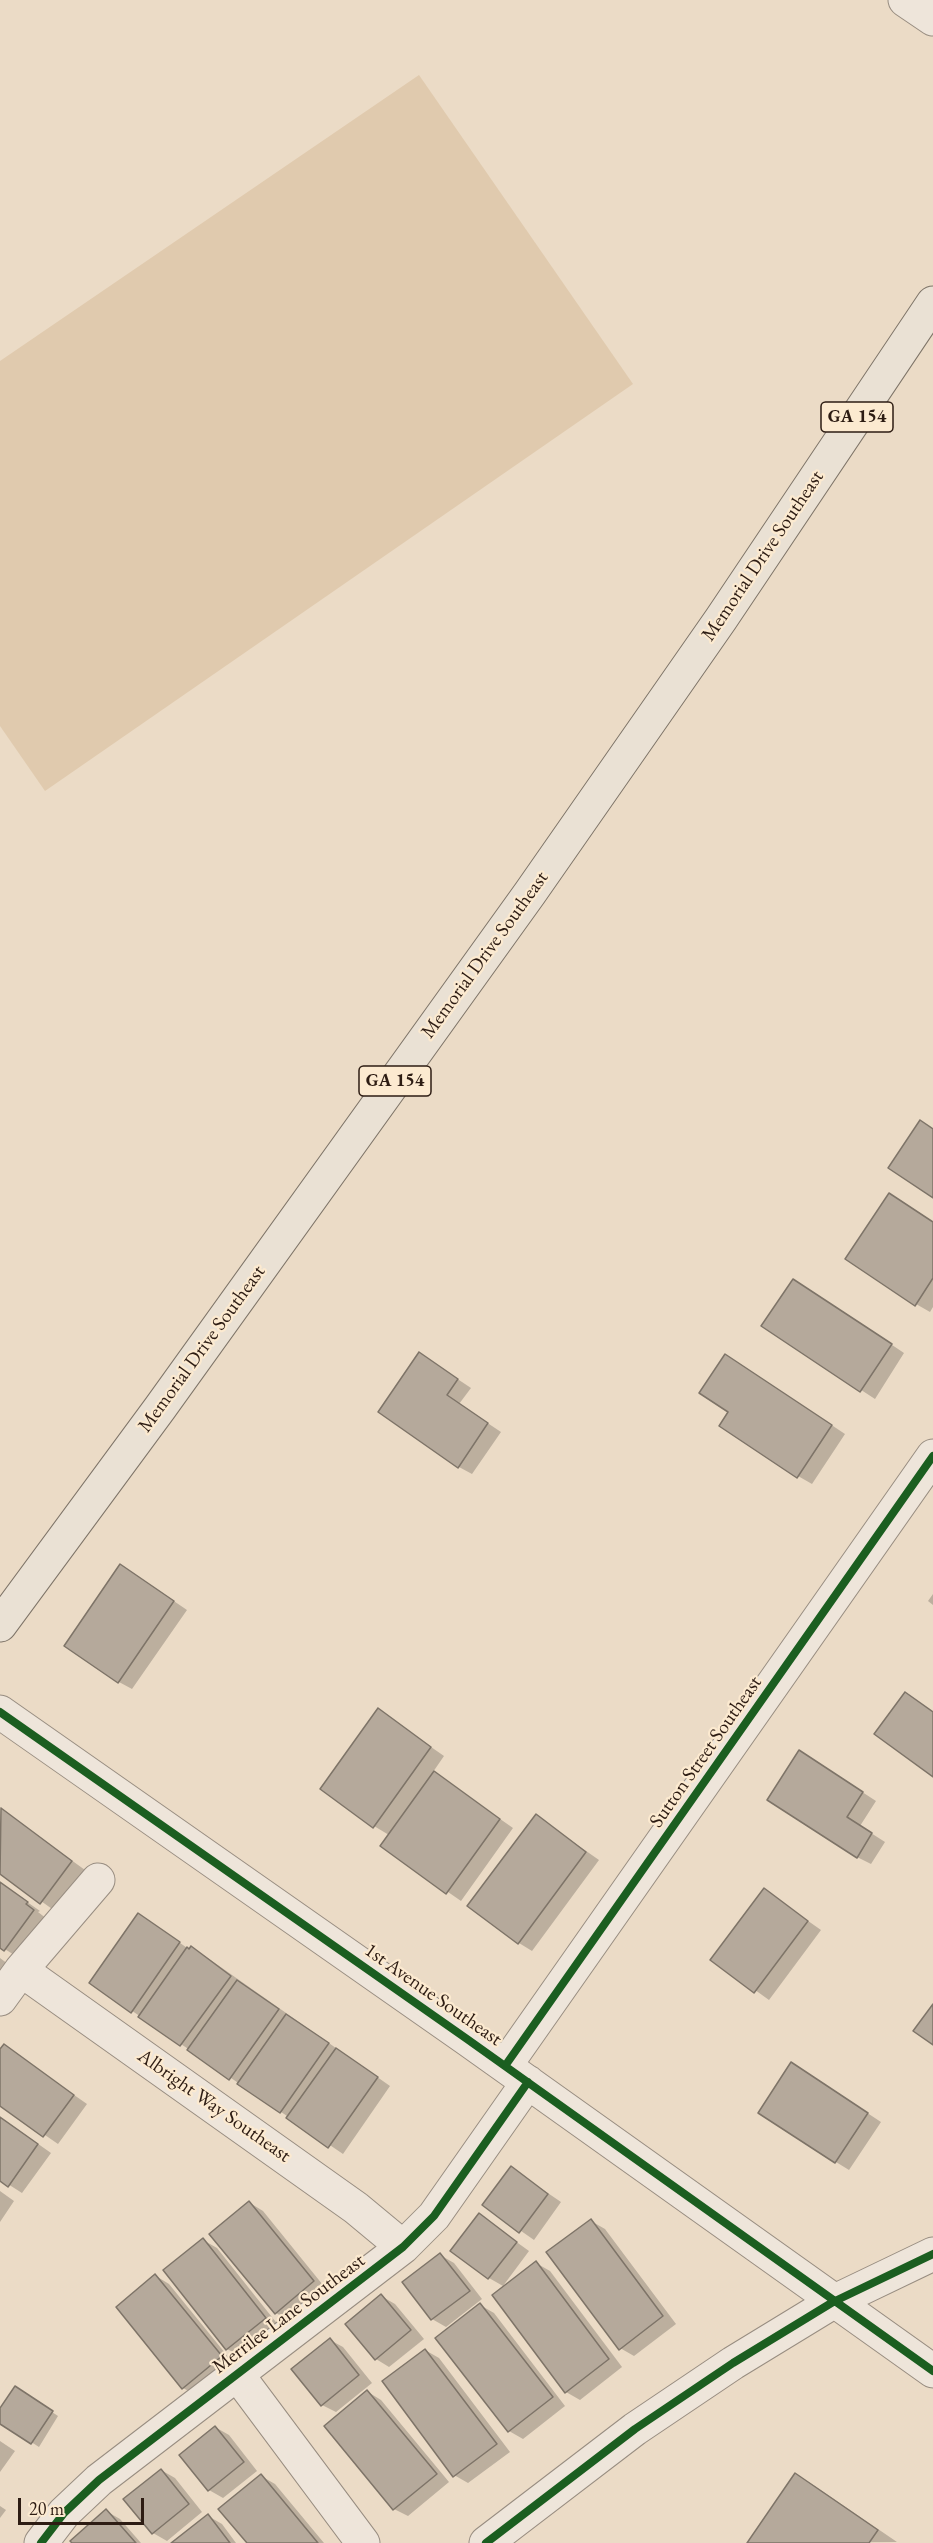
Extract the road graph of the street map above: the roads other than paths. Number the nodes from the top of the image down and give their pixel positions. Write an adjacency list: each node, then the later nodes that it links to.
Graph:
1 (905, 0): 2 (street)
2 (933, 19)
3 (933, 303): 5 (main road, Memorial Drive Southeast / GA 154)
4 (933, 1456): 10 (street, Sutton Street Southeast)
5 (0, 1624)
6 (0, 1712): 10 (street, 1st Avenue Southeast)
7 (98, 1880): 8 (street)
8 (21, 1970): 9 (street); 11 (street, Albright Way Southeast)
9 (0, 1999)
10 (517, 2074): 11 (street, Merrilee Lane Southeast); 13 (street, 1st Avenue Southeast)
11 (403, 2247): 15 (street, Merrilee Lane Southeast)
12 (933, 2254): 13 (street)
13 (833, 2301): 14 (street, 1st Avenue Southeast); 18 (street)
14 (933, 2371)
15 (237, 2374): 16 (street, Merrilee Lane Southeast); 17 (street)
16 (41, 2543)
17 (363, 2543)
18 (486, 2543)

